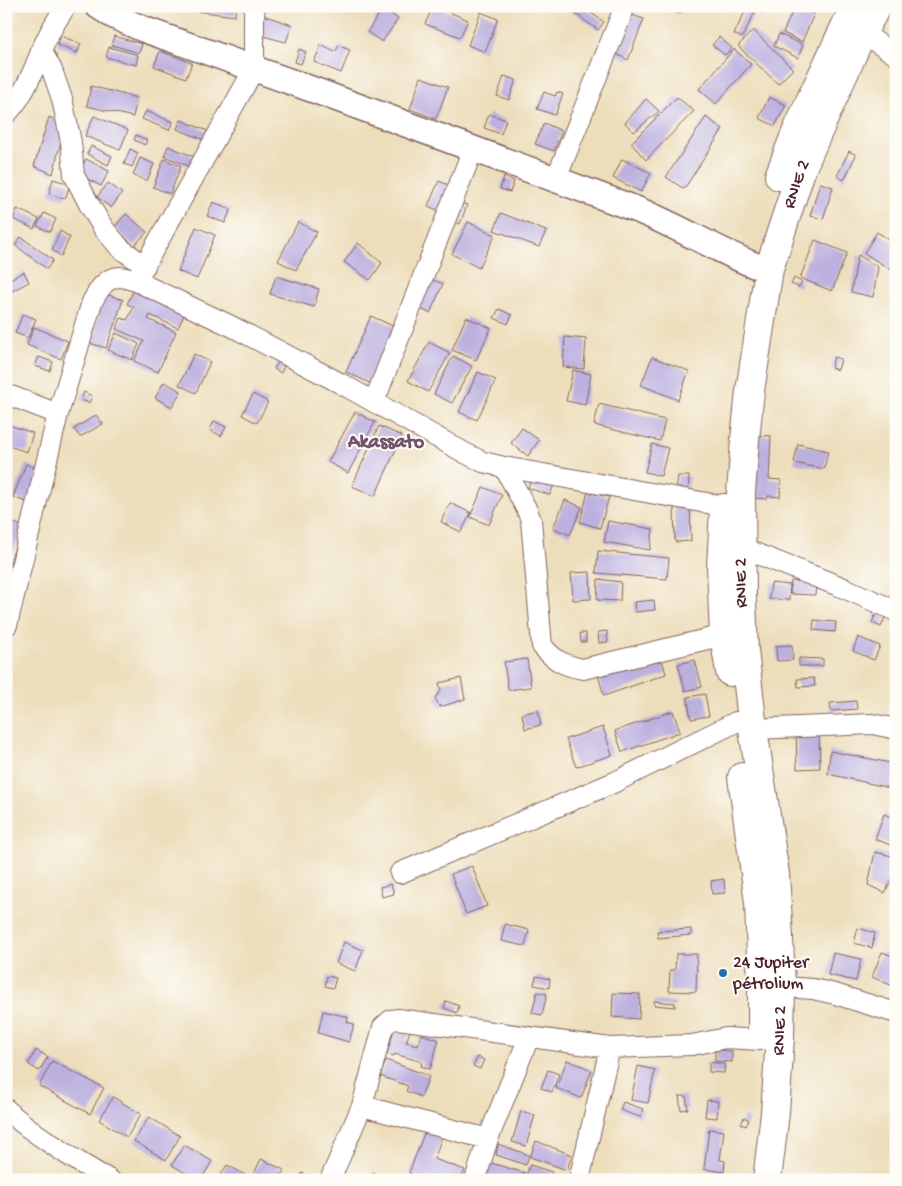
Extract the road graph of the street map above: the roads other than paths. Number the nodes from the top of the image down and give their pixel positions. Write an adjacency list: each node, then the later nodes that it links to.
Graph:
1 (66, 6): 8 (street)
2 (98, 6): 10 (main road)
3 (255, 6): 10 (street)
4 (625, 6): 13 (street)
5 (856, 6): 14 (highway, RNIE 2 / RNIE 2)
6 (877, 6): 7 (highway, RNIE 2 / RNIE 2)
7 (862, 33): 9 (street); 21 (highway, RNIE 2 / RNIE 2)
8 (41, 50): 11 (street); 15 (street)
9 (896, 55)
10 (254, 69): 12 (main road); 15 (street)
11 (6, 114)
12 (473, 149): 13 (main road); 17 (street)
13 (556, 179): 14 (main road)
14 (754, 265): 20 (highway, RNIE 2 / RNIE 2)
15 (140, 273): 17 (street); 18 (street)
16 (6, 394): 18 (street)
17 (374, 402): 19 (street)
18 (58, 414): 23 (street)
19 (504, 468): 20 (street); 24 (street)
20 (724, 506): 24 (highway, RNIE 2 / RNIE 2)
21 (742, 548): 22 (street); 25 (highway, RNIE 2 / RNIE 2)
22 (896, 611)
23 (7, 625)
24 (724, 635): 25 (highway, RNIE 2 / RNIE 2)
25 (744, 726): 26 (street); 27 (street); 28 (highway, RNIE 2 / RNIE 2)
26 (896, 729)
27 (400, 873)
28 (772, 986): 29 (street); 31 (highway, RNIE 2 / RNIE 2); 41 (highway, RNIE 2 / RNIE 2)
29 (896, 1013)
30 (530, 1037): 32 (street); 33 (street); 35 (street)
31 (761, 1040): 32 (street); 40 (highway, RNIE 2 / RNIE 2)
32 (610, 1048): 39 (street)
33 (362, 1106): 35 (street); 37 (street)
34 (6, 1110): 36 (street)
35 (488, 1139): 38 (street)
36 (101, 1177)
37 (330, 1180)
38 (475, 1180)
39 (579, 1180)
40 (754, 1180)
41 (767, 1180)

